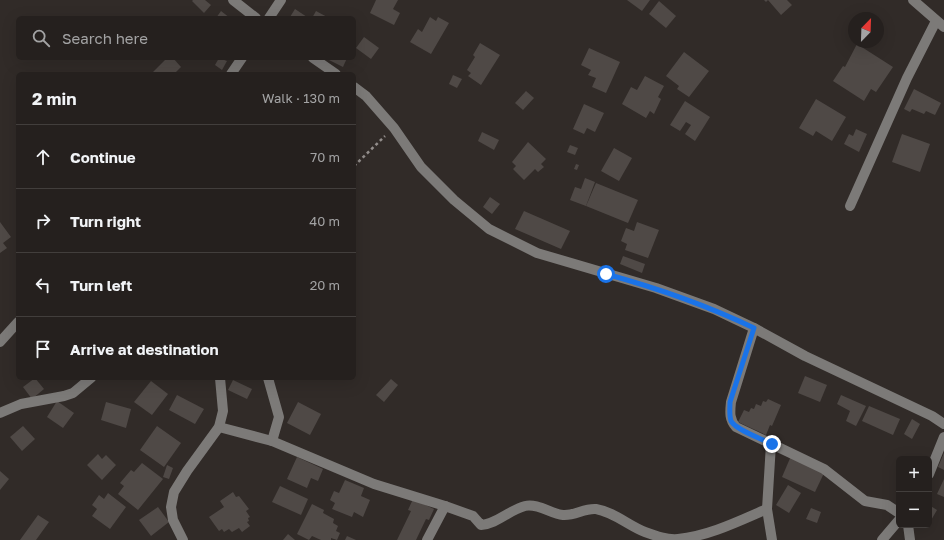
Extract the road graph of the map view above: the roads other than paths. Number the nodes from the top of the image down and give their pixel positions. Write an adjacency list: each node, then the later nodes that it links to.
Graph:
1 (233, 0): 4 (street)
2 (281, 0): 5 (street)
3 (913, 0): 6 (street)
4 (253, 16)
5 (270, 16)
6 (940, 24): 12 (street)
7 (241, 60): 9 (street)
8 (316, 60): 10 (street)
9 (232, 72)
10 (333, 72)
11 (356, 88): 14 (street)
12 (850, 206)
13 (16, 324): 15 (street)
14 (754, 328): 20 (street); 24 (street)
15 (0, 342)
16 (89, 380): 19 (street)
17 (220, 380): 21 (street)
18 (269, 380): 23 (street)
19 (0, 413)
20 (944, 423)
21 (219, 427): 23 (street); 31 (street)
22 (944, 437): 25 (street)
23 (272, 441): 26 (street)
24 (772, 444): 27 (street); 28 (street)
25 (932, 467)
26 (446, 506): 27 (street); 32 (street)
27 (767, 509): 33 (street)
28 (896, 511)
29 (896, 524): 34 (street)
30 (908, 528): 35 (street)
31 (183, 540)
32 (427, 540)
33 (772, 540)
34 (882, 540)
35 (910, 540)

